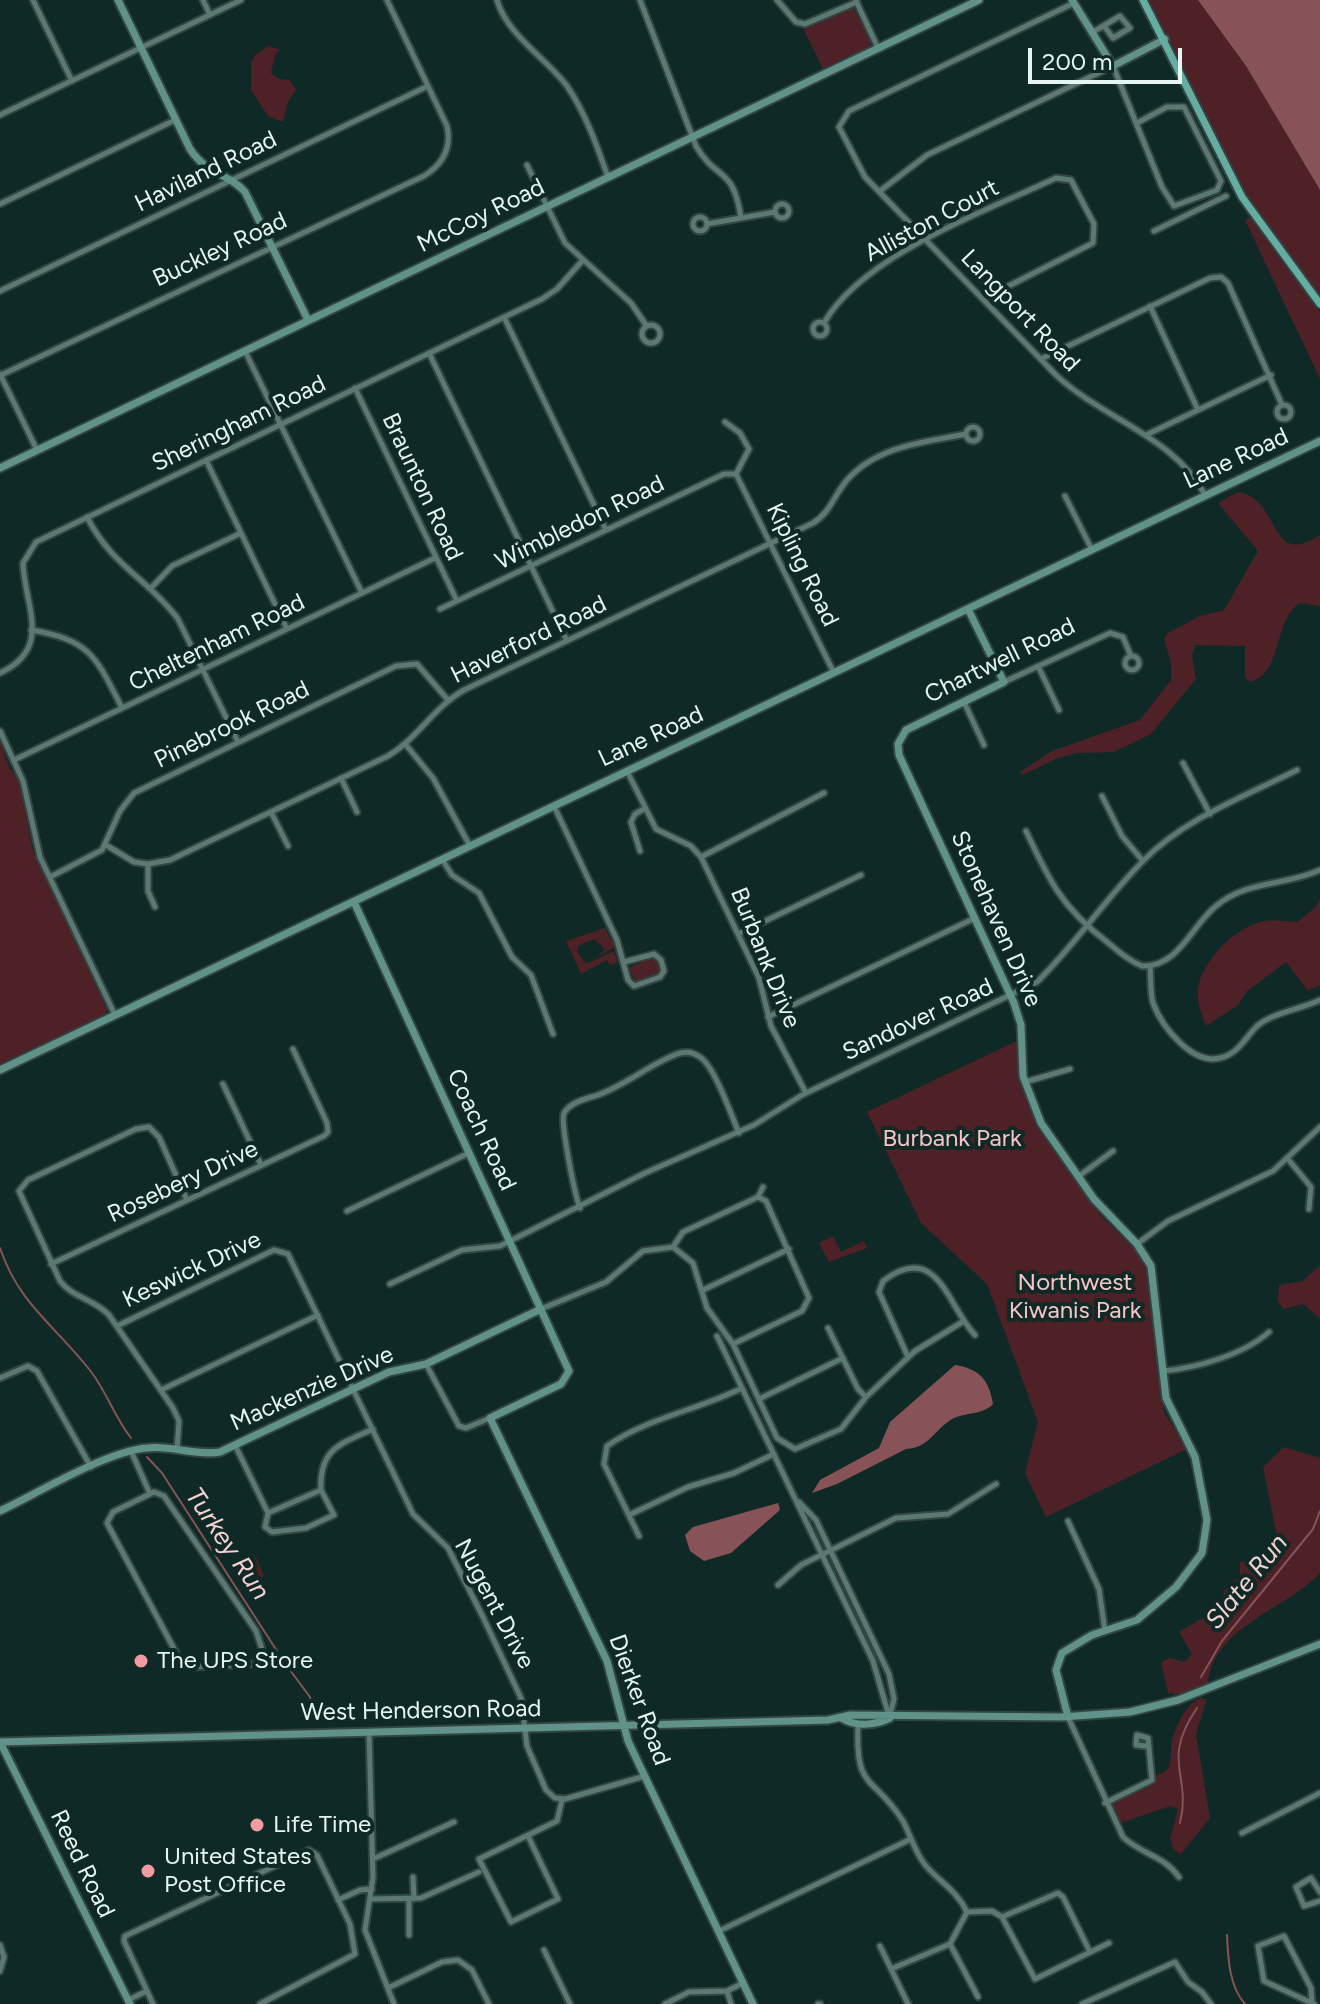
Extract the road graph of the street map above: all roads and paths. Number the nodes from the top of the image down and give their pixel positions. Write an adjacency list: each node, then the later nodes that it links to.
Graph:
1 (33, 0): 20 (street)
2 (118, 0): 17 (street)
3 (203, 0): 13 (street)
4 (241, 0): 13 (street)
5 (387, 0): 21 (street)
6 (497, 0): 27 (street)
7 (640, 0): 25 (street)
8 (777, 0): 11 (street)
9 (979, 0): 18 (street, McCoy Road)
10 (1143, 0): 16 (main road)
11 (856, 1): 18 (street)
12 (1073, 1): 15 (street); 29 (street, Langport Road)
13 (210, 15): 17 (street)
14 (1104, 26): 14 (street); 15 (street)
15 (1093, 32): 19 (street)
16 (1165, 39): 19 (street); 44 (main road)
17 (141, 48): 20 (street); 23 (street)
18 (878, 48): 25 (street, McCoy Road)
19 (1113, 66): 24 (street); 29 (street)
20 (72, 81): 22 (street)
21 (428, 86): 28 (street, Haviland Road); 40 (street, Buckley Road)
22 (0, 115)
23 (175, 120): 28 (street); 31 (street)
24 (1137, 123): 33 (street); 33 (street)
25 (692, 136): 27 (street, McCoy Road); 36 (street)
26 (527, 165): 32 (street)
27 (608, 177): 32 (street, McCoy Road)
28 (230, 181): 40 (street); 42 (street, Haviland Road)
29 (880, 191): 39 (street, Langport Road)
30 (1226, 196): 35 (street)
31 (0, 204)
32 (546, 207): 41 (street); 47 (street, McCoy Road)
33 (1175, 207): 35 (street)
34 (775, 212): 36 (street)
35 (1183, 215): 38 (street)
36 (741, 218): 37 (street)
37 (707, 224)
38 (1154, 231)
39 (927, 240): 43 (street, Langport Road); 43 (street, Alliston Court); 48 (street, Alliston Court)
40 (272, 245): 47 (street); 53 (street, Buckley Road)
41 (583, 260): 46 (street, Sheringham Road); 49 (street)
42 (0, 291)
43 (983, 299): 52 (street, Langport Road)
44 (1320, 304)
45 (1150, 306): 52 (street); 54 (street); 57 (street)
46 (504, 317): 51 (street, Sheringham Road); 70 (street)
47 (308, 320): 50 (street, McCoy Road)
48 (824, 323)
49 (646, 325)
50 (244, 350): 59 (street); 63 (street, McCoy Road)
51 (429, 353): 55 (street, Sheringham Road); 75 (street)
52 (1041, 359): 61 (street, Langport Road)
53 (0, 374): 63 (street)
54 (1271, 375): 56 (street); 57 (street)
55 (355, 388): 59 (street, Sheringham Road); 74 (street, Braunton Road)
56 (1282, 405)
57 (1198, 410): 61 (street)
58 (725, 422): 66 (street)
59 (280, 424): 64 (street, Sheringham Road); 77 (street)
60 (966, 434): 72 (street, Haverford Road)
61 (1145, 436): 67 (street, Langport Road)
62 (1320, 441): 67 (street, Lane Road)
63 (37, 450): 65 (street, McCoy Road)
64 (206, 460): 69 (street, Sheringham Road); 71 (street)
65 (0, 468)
66 (736, 474): 70 (street, Wimbledon Road); 72 (street, Kipling Road)
67 (1205, 495): 73 (street, Lane Road)
68 (1065, 496): 73 (street)
69 (87, 517): 76 (street); 82 (street, Sheringham Road)
70 (606, 530): 75 (street, Wimbledon Road)
71 (241, 533): 76 (street); 81 (street)
72 (772, 543): 83 (street, Haverford Road); 88 (street, Kipling Road)
73 (1092, 550): 80 (street, Lane Road)
74 (435, 558): 77 (street, Cheltenham Road); 78 (street, Braunton Road)
75 (532, 566): 78 (street, Wimbledon Road); 83 (street)
76 (150, 589): 86 (street)
77 (362, 593): 81 (street, Cheltenham Road)
78 (457, 601): 79 (street, Wimbledon Road)
79 (440, 609)
80 (968, 609): 88 (street, Lane Road); 89 (street)
81 (287, 629): 86 (street, Cheltenham Road)
82 (31, 630): 87 (street, Sheringham Road); 92 (street)
83 (567, 641): 90 (street, Haverford Road)
84 (1131, 656): 85 (street, Chartwell Road)
85 (1038, 666): 89 (street, Chartwell Road); 93 (street)
86 (203, 669): 92 (street, Cheltenham Road); 96 (street)
87 (0, 673)
88 (834, 673): 102 (street, Lane Road)
89 (1004, 682): 91 (street, Chartwell Road)
90 (448, 700): 96 (street, Pinebrook Road); 97 (street, Haverford Road)
91 (963, 701): 95 (street, Chartwell Road); 98 (street)
92 (122, 708): 99 (street, Cheltenham Road)
93 (1059, 710)
94 (0, 731): 99 (street)
95 (902, 734): 125 (street, Stonehaven Drive)
96 (238, 742): 112 (street, Pinebrook Road)
97 (406, 745): 103 (street, Haverford Road); 114 (street)
98 (984, 745)
99 (14, 760): 122 (street)
100 (1183, 763): 110 (street)
101 (1297, 770): 110 (street, Sandover Road)
102 (627, 771): 106 (street, Lane Road); 107 (street)
103 (341, 778): 108 (street, Haverford Road); 109 (street)
104 (824, 793): 116 (street)
105 (1102, 796): 118 (street)
106 (554, 806): 114 (street, Lane Road); 128 (street)
107 (644, 809): 115 (street); 116 (street)
108 (271, 812): 113 (street); 119 (street, Haverford Road)
109 (357, 812)
110 (1210, 814): 118 (street, Sandover Road)
111 (1026, 831): 126 (street)
112 (106, 845): 119 (street); 122 (street)
113 (288, 846)
114 (470, 846): 117 (street, Lane Road)
115 (640, 851)
116 (701, 857): 127 (street, Burbank Drive)
117 (442, 859): 123 (street, Lane Road); 134 (street)
118 (1143, 861): 126 (street, Sandover Road)
119 (148, 864): 124 (street)
120 (1320, 870): 129 (street)
121 (861, 875): 127 (street)
122 (50, 877): 132 (street)
123 (354, 902): 132 (street, Lane Road); 144 (street, Coach Road)
124 (155, 907)
125 (975, 918): 130 (street, Stonehaven Drive); 133 (street)
126 (1088, 928): 129 (street); 130 (street, Sandover Road)
127 (738, 934): 133 (street, Burbank Drive)
128 (624, 962): 128 (street)
129 (1150, 966): 131 (street)
130 (1011, 996): 138 (street, Stonehaven Drive); 140 (street, Sandover Road)
131 (1320, 1000)
132 (115, 1015): 137 (street, Lane Road)
133 (768, 1017): 140 (street, Burbank Drive)
134 (553, 1034)
135 (293, 1049): 146 (street, Rosebery Drive)
136 (1070, 1069): 138 (street)
137 (0, 1070)
138 (1025, 1082): 147 (street, Stonehaven Drive)
139 (223, 1084): 146 (street)
140 (806, 1093): 142 (street, Sandover Road)
141 (1320, 1127): 145 (street)
142 (739, 1133): 151 (street, Sandover Road); 151 (street)
143 (1113, 1151): 147 (street)
144 (469, 1153): 153 (street); 154 (street, Coach Road)
145 (1288, 1159): 152 (street); 155 (street)
146 (261, 1165): 150 (street, Rosebery Drive)
147 (1079, 1176): 155 (street, Stonehaven Drive)
148 (763, 1187): 149 (street)
149 (758, 1197): 156 (street); 157 (street)
150 (187, 1200): 159 (street, Rosebery Drive); 159 (street)
151 (580, 1208): 154 (street, Sandover Road)
152 (1309, 1209)
153 (347, 1211)
154 (510, 1242): 160 (street, Sandover Road); 162 (street, Coach Road)
155 (1137, 1244): 174 (street, Stonehaven Drive)
156 (673, 1247): 161 (street); 162 (street, Mackenzie Drive)
157 (789, 1249): 161 (street); 170 (street)
158 (284, 1251): 163 (street, Nugent Drive); 165 (street, Keswick Drive)
159 (51, 1264): 165 (street)
160 (390, 1284)
161 (703, 1290): 170 (street)
162 (541, 1309): 173 (street, Mackenzie Drive); 181 (street, Coach Road)
163 (318, 1315): 177 (street, Nugent Drive); 178 (street)
164 (964, 1321): 168 (street); 171 (street); 171 (street)
165 (117, 1326): 178 (street)
166 (828, 1328): 172 (street)
167 (1269, 1332): 174 (street)
168 (975, 1335)
169 (717, 1336): 176 (street)
170 (733, 1344): 180 (street)
171 (908, 1357): 179 (street)
172 (843, 1358): 179 (street); 180 (street)
173 (426, 1364): 177 (street, Mackenzie Drive); 181 (street)
174 (1163, 1371): 200 (street, Stonehaven Drive)
175 (0, 1378): 187 (street)
176 (742, 1388): 186 (street); 194 (street)
177 (353, 1389): 182 (street, Nugent Drive); 183 (street, Mackenzie Drive)
178 (161, 1390): 184 (street)
179 (866, 1397): 180 (street)
180 (759, 1399)
181 (490, 1418): 206 (street, Dierker Road)
182 (373, 1429): 189 (street); 207 (street, Nugent Drive)
183 (235, 1445): 184 (street, Mackenzie Drive); 193 (street)
184 (177, 1450): 185 (street, Mackenzie Drive)
185 (131, 1451): 187 (street, Mackenzie Drive); 190 (street)
186 (774, 1454): 191 (street); 194 (street)
187 (91, 1468): 192 (street, Mackenzie Drive)
188 (996, 1484): 197 (street)
189 (321, 1490): 193 (street); 193 (street)
190 (150, 1494): 190 (street)
191 (795, 1499): 197 (street); 198 (street)
192 (0, 1511)
193 (268, 1513)
194 (629, 1515): 196 (street)
195 (1068, 1521): 200 (street)
196 (639, 1536)
197 (831, 1549): 198 (street); 203 (street)
198 (821, 1554): 199 (street); 203 (street)
199 (778, 1585)
200 (1105, 1631): 202 (street, Stonehaven Drive)
201 (1320, 1644): 202 (street, West Henderson Road)
202 (1068, 1717): 203 (street, West Henderson Road); 214 (street)
203 (890, 1718): 204 (street, West Henderson Road); 205 (street, West Henderson Road)
204 (843, 1719): 205 (street, West Henderson Road); 206 (street, West Henderson Road)
205 (858, 1723): 218 (street)
206 (622, 1725): 207 (street, West Henderson Road); 211 (street, Dierker Road)
207 (524, 1728): 208 (street, West Henderson Road); 213 (street, Nugent Drive)
208 (369, 1732): 209 (street, West Henderson Road); 219 (street)
209 (0, 1742): 246 (street, Reed Road)
210 (1146, 1746): 214 (street)
211 (645, 1776): 213 (street); 231 (street, Dierker Road)
212 (1320, 1793): 216 (street)
213 (562, 1799): 217 (street)
214 (1105, 1803): 222 (street)
215 (454, 1822): 219 (street)
216 (1242, 1833)
217 (528, 1836): 217 (street)
218 (911, 1839): 229 (street); 231 (street)
219 (373, 1859): 223 (street)
220 (479, 1872): 226 (street)
221 (413, 1877): 226 (street)
222 (1179, 1877)
223 (372, 1889): 225 (street); 227 (street)
224 (1320, 1892): 228 (street)
225 (370, 1899): 226 (street); 242 (street)
226 (412, 1899): 232 (street)
227 (338, 1900): 243 (street); 249 (street)
228 (1320, 1901)
229 (967, 1912): 230 (street); 234 (street)
230 (1002, 1917): 238 (street); 238 (street)
231 (719, 1931): 241 (street, Dierker Road)
232 (409, 1935)
233 (1109, 1943): 238 (street)
234 (950, 1944): 240 (street); 245 (street)
235 (0, 1945): 239 (street)
236 (880, 1946): 240 (street)
237 (544, 1950): 252 (street)
238 (1090, 1952)
239 (1, 1969)
240 (891, 1969): 256 (street)
241 (744, 1983): 244 (street); 255 (street, Dierker Road)
242 (388, 1988): 250 (street); 251 (street)
243 (147, 1991): 246 (street); 248 (street)
244 (727, 1991): 253 (street); 254 (street)
245 (978, 1997)
246 (129, 2002)
247 (1313, 2003): 247 (street)
248 (153, 2004)
249 (260, 2004)
250 (394, 2004)
251 (489, 2004)
252 (570, 2004)
253 (665, 2004)
254 (731, 2004)
255 (753, 2004)
256 (908, 2004)
257 (1082, 2004): 258 (street)
258 (1211, 2004)

